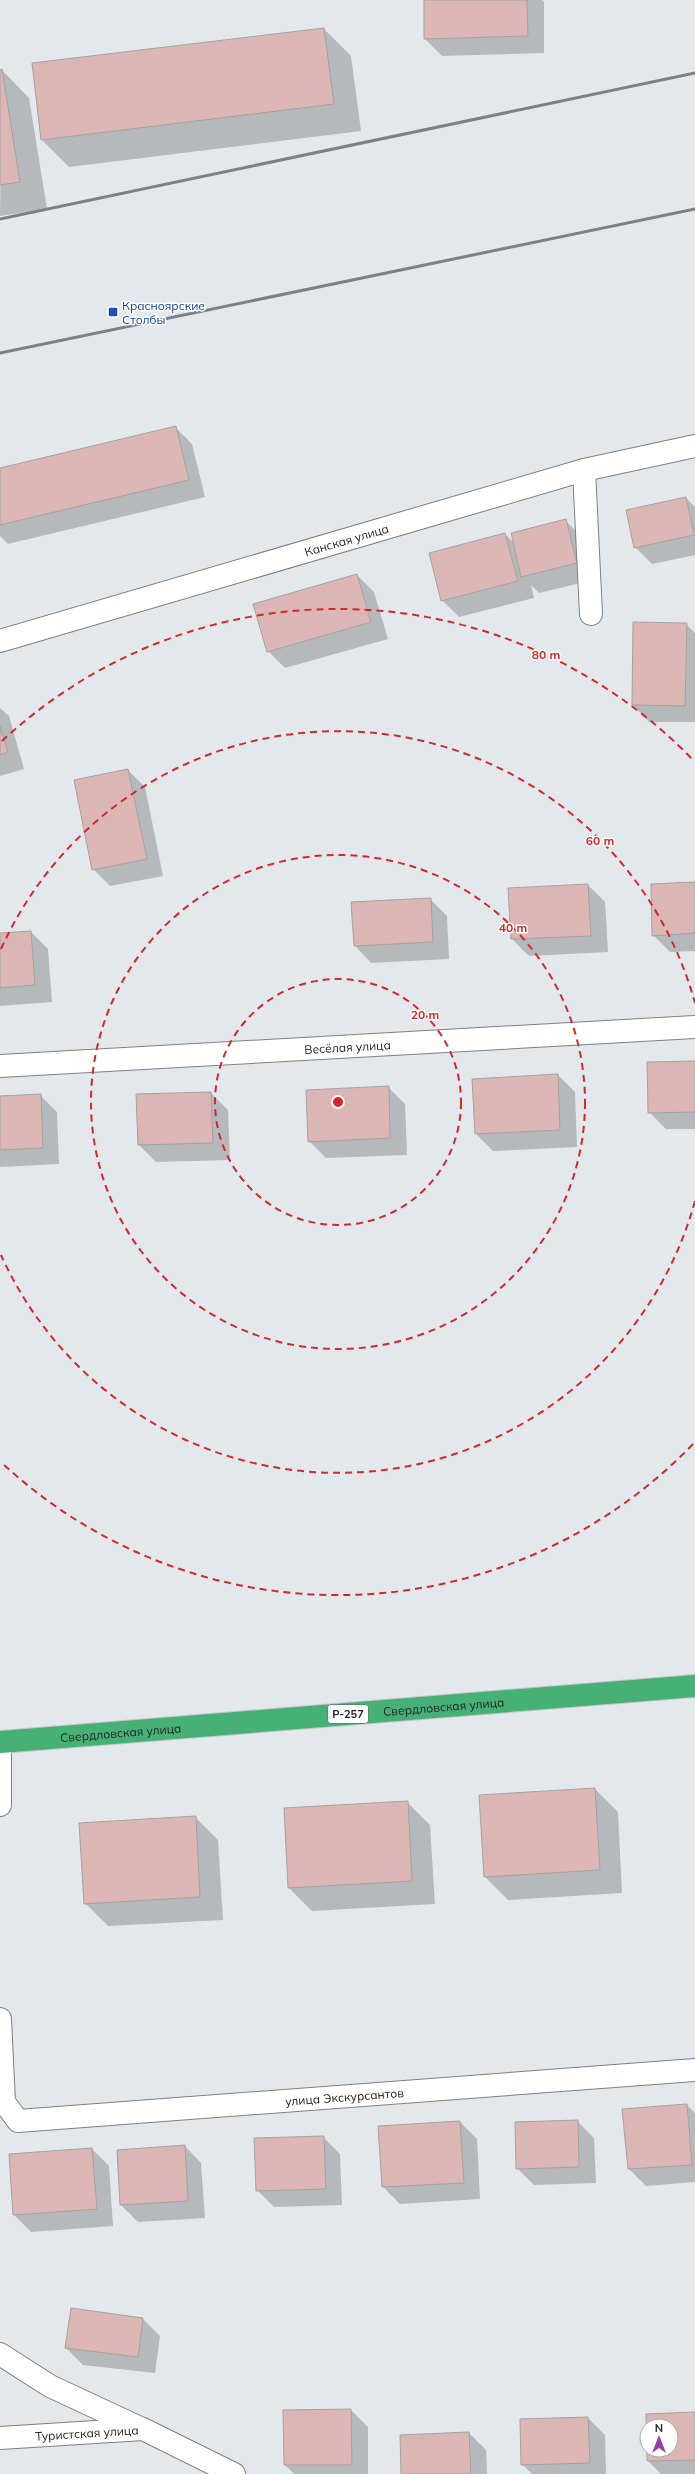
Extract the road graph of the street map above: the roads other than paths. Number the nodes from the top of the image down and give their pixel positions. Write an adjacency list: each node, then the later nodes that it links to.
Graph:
1 (695, 446): 2 (street, Канская улица)
2 (584, 470): 3 (street); 4 (street, Канская улица)
3 (591, 614)
4 (0, 641)
5 (695, 1027): 6 (street, Весёлая улица)
6 (0, 1066)
7 (695, 1686): 8 (highway, Свердловская улица / Р-257)
8 (0, 1742): 9 (street)
9 (0, 1805)
10 (0, 2019): 11 (street, улица Экскурсантов)
11 (695, 2070)
12 (0, 2354): 13 (street)
13 (143, 2429): 14 (street, Туристская улица); 15 (street, Туристская улица)
14 (0, 2438)
15 (234, 2474)

